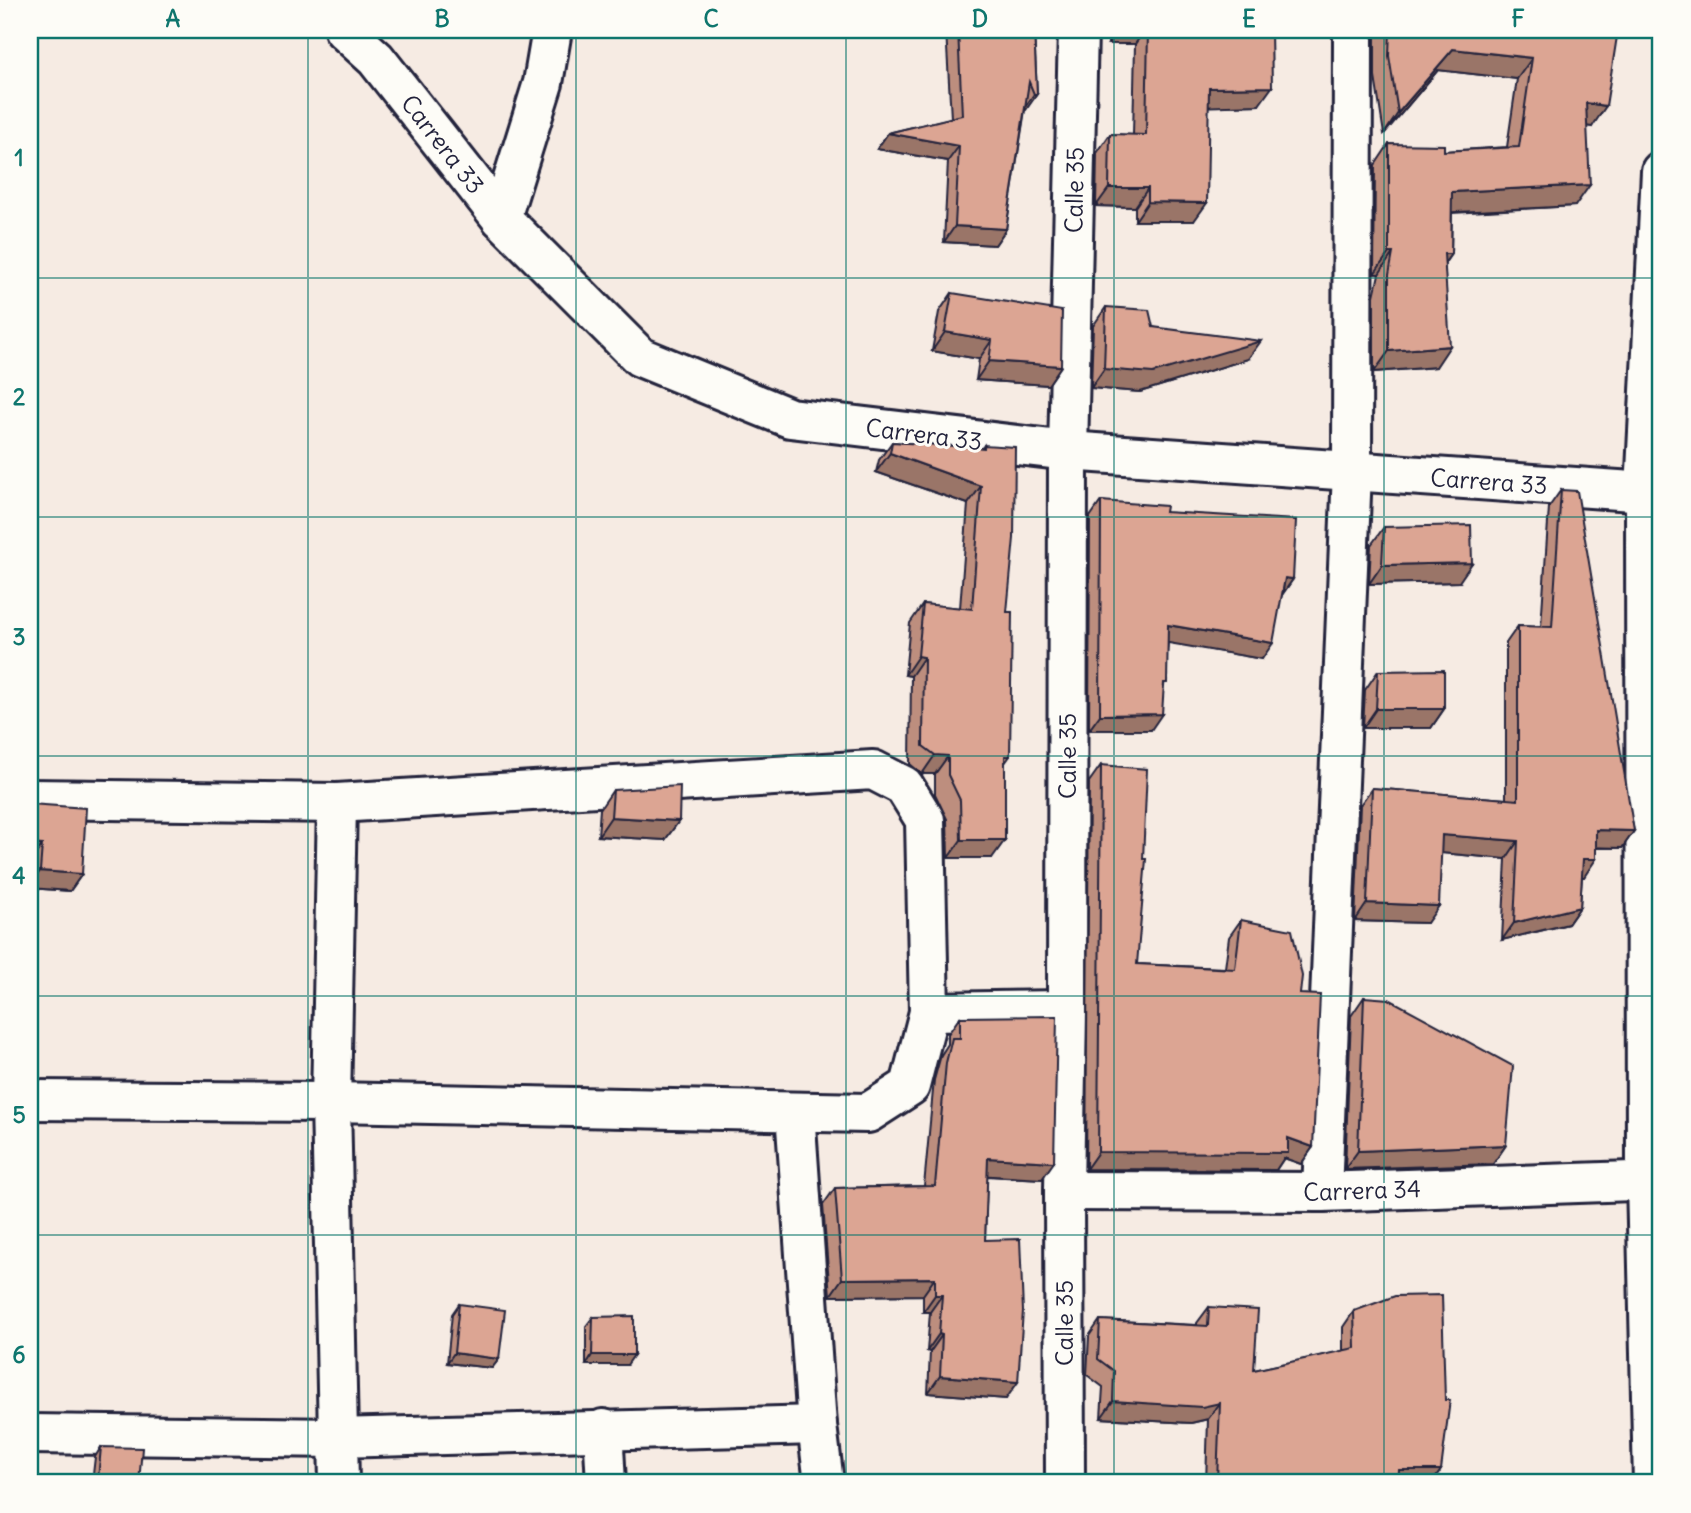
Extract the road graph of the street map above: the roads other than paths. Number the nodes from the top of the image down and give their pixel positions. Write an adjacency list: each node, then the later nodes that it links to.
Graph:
1 (344, 30): 6 (street, Carrera 33)
2 (552, 30): 6 (street)
3 (1078, 30): 7 (street, Calle 35)
4 (1353, 30): 8 (street)
5 (1661, 171): 9 (street)
6 (501, 218): 7 (street, Carrera 33)
7 (1068, 451): 8 (street, Carrera 33); 12 (street, Calle 35)
8 (1352, 471): 9 (street, Carrera 33); 19 (street)
9 (1653, 493): 17 (street)
10 (30, 799): 11 (street)
11 (337, 803): 13 (street); 15 (street)
12 (1067, 1010): 13 (street); 18 (street, Calle 35)
13 (929, 1012): 16 (street)
14 (30, 1100): 15 (street)
15 (331, 1102): 16 (street); 23 (street)
16 (795, 1112): 20 (street)
17 (1654, 1180): 19 (street, Carrera 34); 28 (street)
18 (1063, 1191): 19 (street, Carrera 34); 27 (street, Calle 35)
19 (1322, 1192)
20 (817, 1425): 21 (street); 26 (street)
21 (603, 1429): 23 (street); 25 (street)
22 (30, 1434): 23 (street)
23 (337, 1438): 24 (street)
24 (339, 1483)
25 (606, 1483)
26 (824, 1483)
27 (1065, 1483)
28 (1653, 1483)

